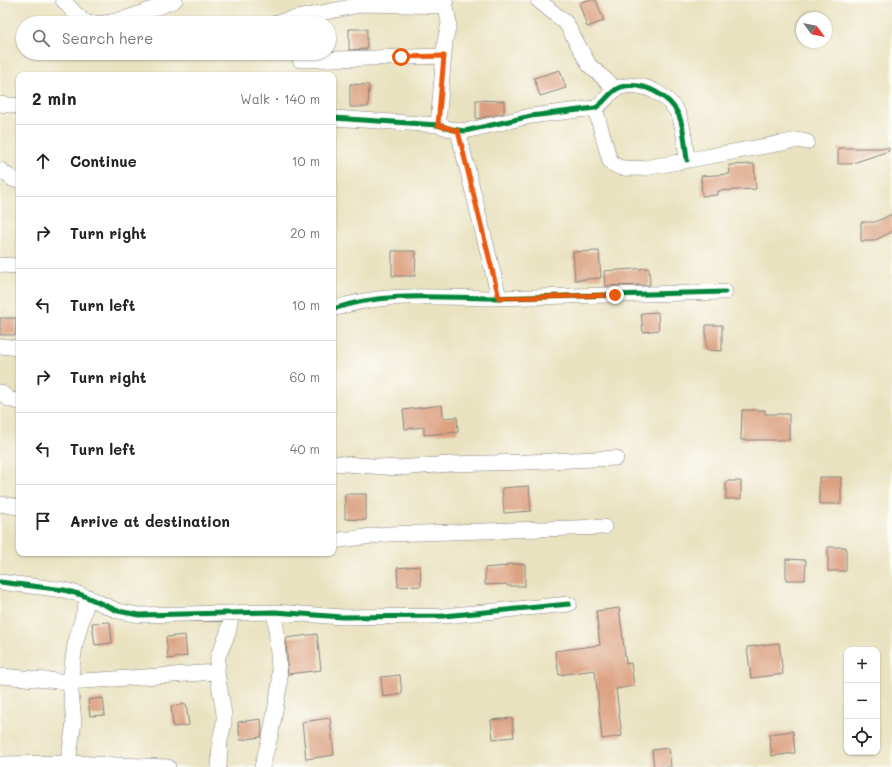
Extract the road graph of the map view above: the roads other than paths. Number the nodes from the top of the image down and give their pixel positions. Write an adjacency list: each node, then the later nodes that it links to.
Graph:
1 (64, 0): 5 (street)
2 (175, 0): 6 (street)
3 (538, 0): 10 (street)
4 (446, 3): 7 (street); 8 (street)
5 (79, 16)
6 (130, 16)
7 (306, 16)
8 (444, 56): 9 (street); 15 (street)
9 (336, 59)
10 (616, 89): 13 (street); 18 (street)
11 (0, 104): 12 (street)
12 (16, 106)
13 (595, 108): 16 (street); 18 (street)
14 (336, 118): 15 (street)
15 (438, 125): 16 (street)
16 (458, 131): 24 (street)
17 (807, 142): 18 (street)
18 (688, 160)
19 (0, 170): 20 (street)
20 (16, 180)
21 (0, 265): 22 (street)
22 (16, 266)
23 (725, 292): 24 (street)
24 (499, 298): 25 (street)
25 (336, 308)
26 (0, 346): 27 (street)
27 (16, 348)
28 (0, 392): 29 (street)
29 (16, 401)
30 (616, 458): 31 (street)
31 (336, 463)
32 (0, 504): 33 (street)
33 (16, 507)
34 (604, 527): 35 (street)
35 (336, 541)
36 (0, 582): 37 (street)
37 (88, 597): 40 (street); 43 (street)
38 (569, 604): 39 (street)
39 (275, 612): 40 (street); 48 (street)
40 (232, 613): 41 (street)
41 (217, 672): 43 (street); 47 (street)
42 (0, 676): 43 (street)
43 (70, 682): 44 (street)
44 (68, 763): 45 (street); 46 (street)
45 (0, 764)
46 (168, 767)
47 (219, 767)
48 (262, 767)

